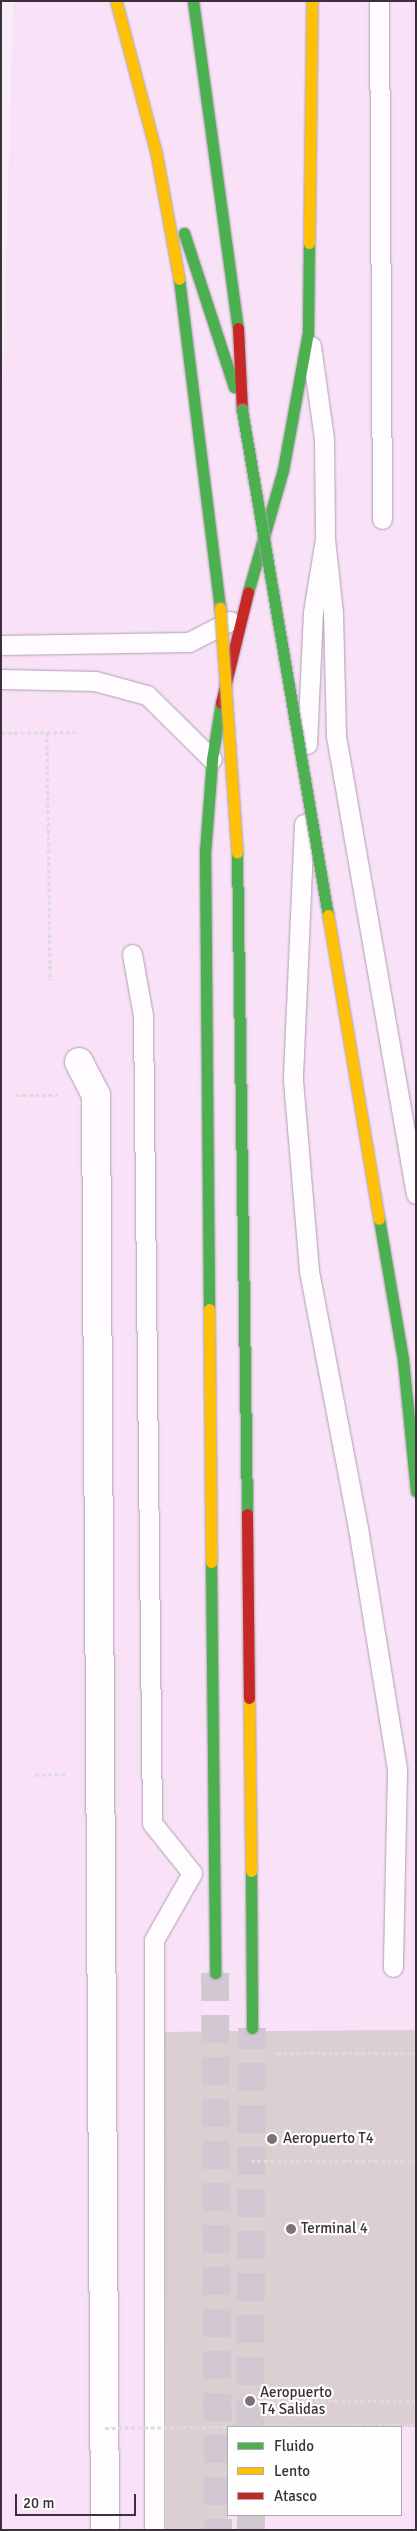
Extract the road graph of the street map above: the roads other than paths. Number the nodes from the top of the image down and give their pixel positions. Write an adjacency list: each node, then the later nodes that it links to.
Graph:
1 (116, 1): 5 (street)
2 (193, 1): 7 (street)
3 (312, 1): 6 (street)
4 (379, 1): 8 (lane)
5 (156, 152): 7 (street); 20 (street, bridge)
6 (308, 333): 9 (lane); 10 (street)
7 (242, 410): 17 (street, bridge)
8 (382, 519)
9 (325, 539): 16 (lane); 18 (lane)
10 (240, 616): 11 (lane); 13 (street)
11 (1, 645)
12 (1, 679): 13 (lane)
13 (212, 759): 19 (street)
14 (132, 954): 22 (lane)
15 (79, 1062): 21 (street)
16 (416, 1194)
17 (416, 1491)
18 (393, 1967)
19 (215, 1973)
20 (252, 2028)
21 (105, 2530)
22 (154, 2530)

